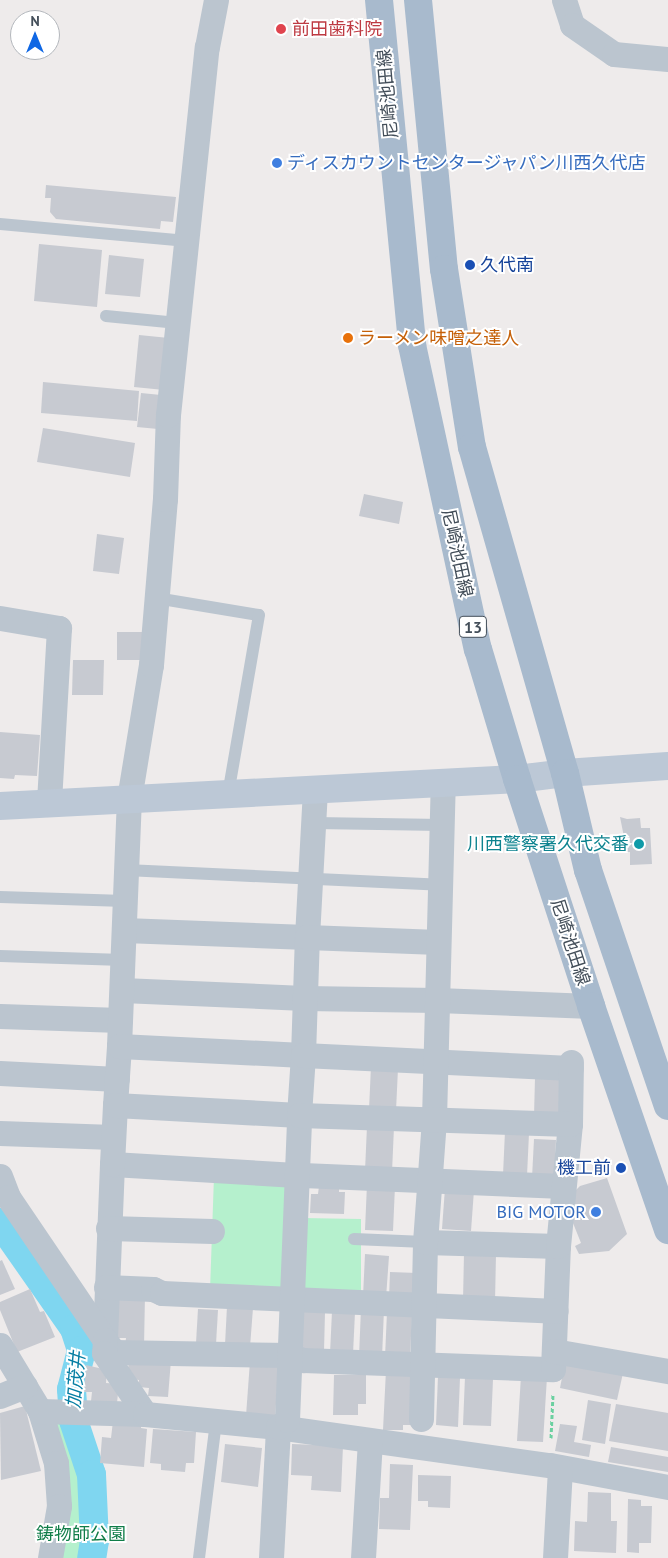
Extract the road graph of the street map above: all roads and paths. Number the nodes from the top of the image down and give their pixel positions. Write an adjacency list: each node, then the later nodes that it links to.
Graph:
1 (216, 0): 7 (street)
2 (379, 0): 14 (main road, 尼崎池田線 / 13)
3 (418, 0): 13 (main road)
4 (564, 0): 5 (street)
5 (668, 59)
6 (0, 224): 7 (lane)
7 (187, 241): 9 (street)
8 (106, 316): 9 (lane)
9 (178, 323): 10 (street)
10 (156, 598): 17 (lane); 18 (street)
11 (0, 618): 19 (street)
12 (668, 766): 13 (street)
13 (565, 773): 14 (street); 45 (main road)
14 (517, 779): 15 (street); 36 (main road, 尼崎池田線 / 13)
15 (443, 782): 16 (street); 22 (street)
16 (315, 788): 17 (street); 21 (street)
17 (228, 794): 18 (street)
18 (129, 799): 19 (street); 23 (street)
19 (50, 804): 20 (street)
20 (0, 806)
21 (315, 823): 22 (lane); 24 (street)
22 (442, 825): 25 (street)
23 (126, 870): 24 (lane); 27 (street)
24 (311, 878): 25 (lane); 29 (street)
25 (440, 885): 30 (street)
26 (0, 897): 27 (lane)
27 (125, 901): 28 (street)
28 (124, 930): 29 (street); 32 (street)
29 (307, 937): 30 (street); 34 (street)
30 (438, 942): 35 (street)
31 (0, 956): 32 (lane)
32 (123, 960): 33 (street)
33 (122, 990): 34 (street); 38 (street)
34 (304, 998): 35 (street); 40 (street)
35 (437, 1000): 36 (street); 41 (street)
36 (591, 1006): 57 (main road, 尼崎池田線 / 13)
37 (0, 1016): 38 (street)
38 (120, 1020): 39 (street)
39 (119, 1046): 40 (street); 43 (street)
40 (303, 1055): 41 (street); 46 (street)
41 (436, 1060): 47 (street); 48 (street)
42 (0, 1073): 43 (street)
43 (117, 1079): 44 (street)
44 (115, 1105): 46 (street); 50 (street)
45 (668, 1106)
46 (300, 1115): 47 (street); 53 (street)
47 (434, 1119): 48 (street); 54 (street)
48 (570, 1124): 55 (street)
49 (0, 1133): 50 (street)
50 (113, 1138): 51 (street)
51 (112, 1164): 53 (street); 56 (street)
52 (0, 1176): 66 (street)
53 (296, 1176): 54 (street); 63 (street)
54 (429, 1180): 55 (street); 60 (street)
55 (563, 1186): 61 (street)
56 (108, 1228): 58 (street); 62 (street)
57 (668, 1230)
58 (212, 1231)
59 (354, 1239): 60 (lane)
60 (425, 1242): 61 (street); 64 (street)
61 (558, 1246): 65 (street)
62 (106, 1287): 63 (street); 66 (street)
63 (292, 1297): 64 (street); 68 (street)
64 (425, 1304): 65 (street); 70 (street)
65 (556, 1310): 69 (street)
66 (105, 1340): 68 (street); 75 (street)
67 (0, 1345): 72 (street)
68 (289, 1355): 70 (street); 78 (street)
69 (553, 1360): 70 (street); 71 (street); 80 (path)
70 (423, 1365): 76 (street)
71 (668, 1371)
72 (25, 1386): 73 (street); 74 (street)
73 (0, 1396)
74 (40, 1411): 75 (street); 82 (street)
75 (145, 1414): 77 (street)
76 (422, 1419)
77 (216, 1422): 78 (street); 83 (lane)
78 (278, 1427): 79 (street); 84 (street)
79 (370, 1440): 80 (street); 85 (street)
80 (555, 1466): 81 (street); 86 (street)
81 (668, 1487)
82 (50, 1558)
83 (199, 1558)
84 (271, 1558)
85 (364, 1558)
86 (555, 1558)

